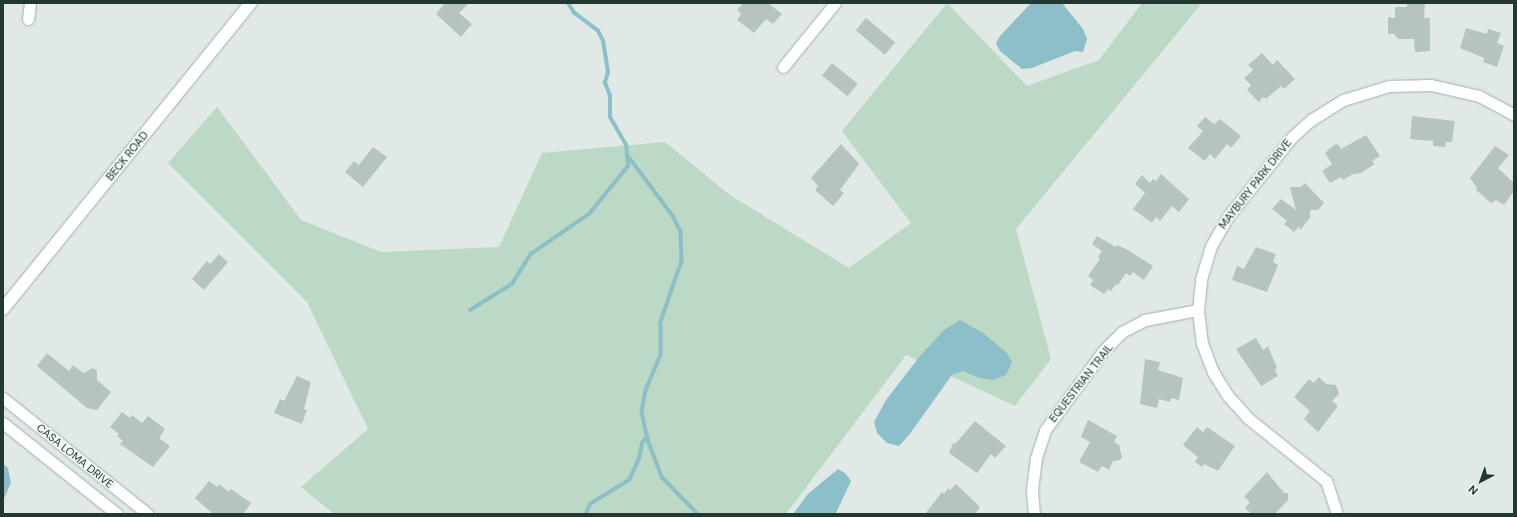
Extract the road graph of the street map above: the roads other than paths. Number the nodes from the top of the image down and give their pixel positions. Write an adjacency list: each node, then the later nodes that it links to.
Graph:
1 (30, 3): 4 (street)
2 (251, 3): 7 (main road, BECK ROAD)
3 (835, 3): 5 (street)
4 (28, 19)
5 (783, 66)
6 (1514, 115): 8 (street, MAYBURY PARK DRIVE)
7 (3, 309)
8 (1198, 310): 13 (street, EQUESTRIAN TRAIL); 14 (street, MAYBURY PARK DRIVE)
9 (3, 398): 12 (street, CASA LOMA DRIVE)
10 (3, 423): 11 (street, CASA LOMA DRIVE)
11 (117, 514)
12 (148, 514)
13 (1034, 514)
14 (1337, 514)

